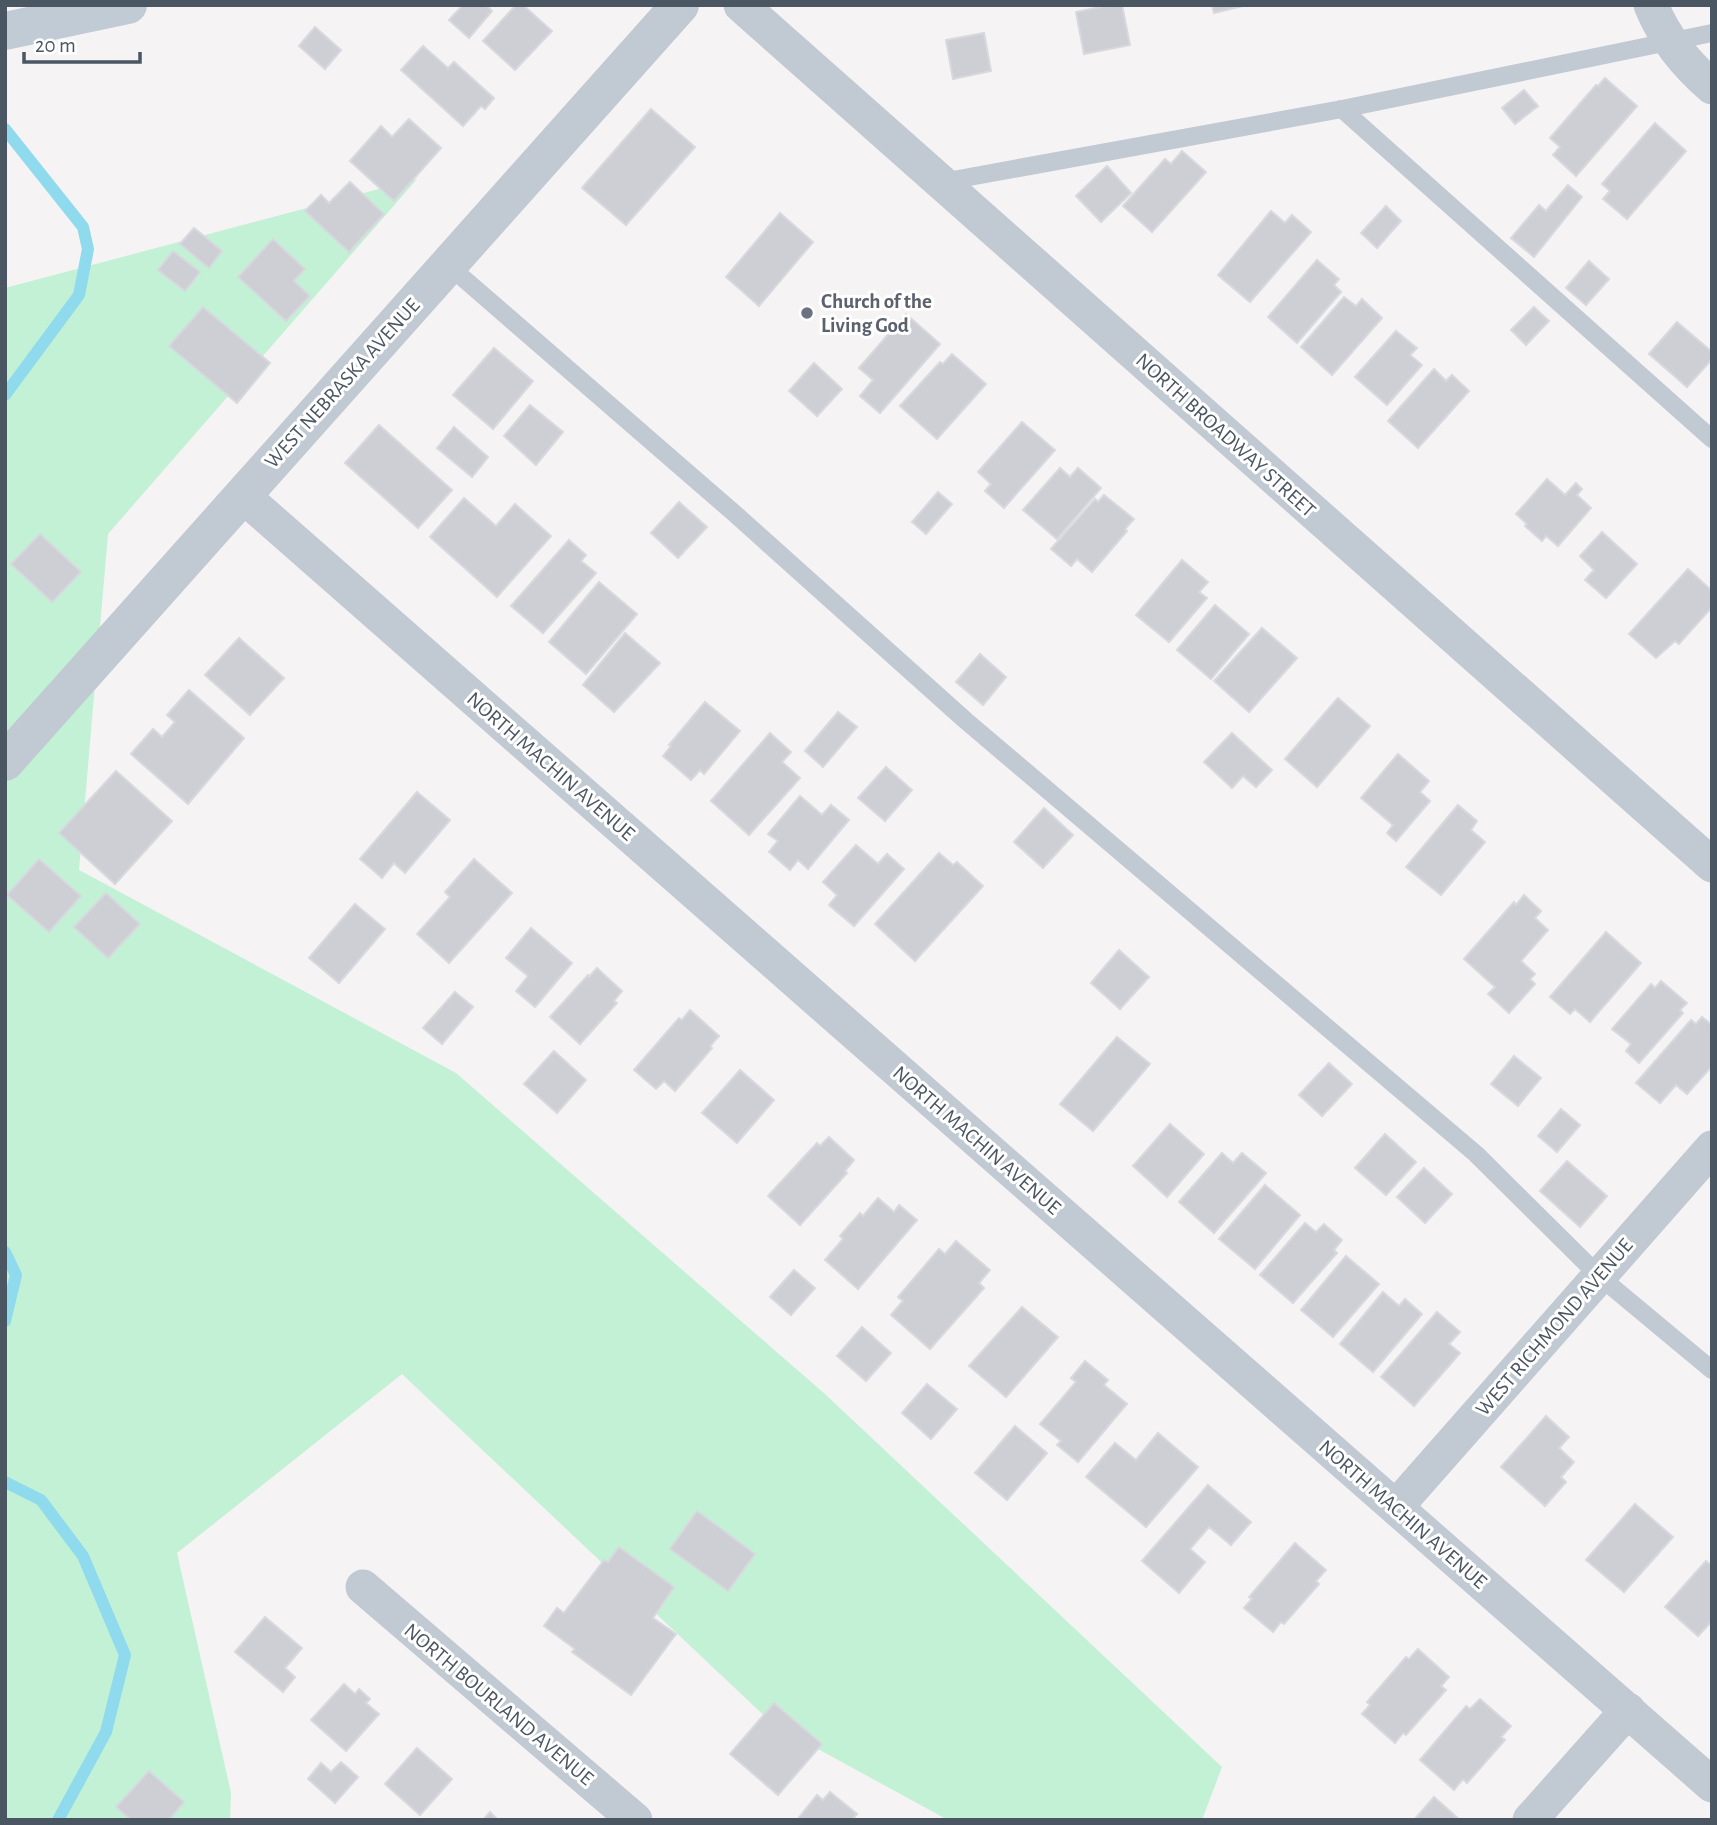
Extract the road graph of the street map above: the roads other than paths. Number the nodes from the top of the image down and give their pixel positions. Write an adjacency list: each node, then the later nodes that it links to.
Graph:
1 (128, 5): 5 (main road)
2 (680, 5): 11 (street, WEST NEBRASKA AVENUE)
3 (741, 5): 10 (street, NORTH BROADWAY STREET)
4 (1651, 5): 7 (street)
5 (5, 31)
6 (1712, 33): 7 (lane)
7 (1670, 43): 8 (street); 9 (lane)
8 (1712, 87)
9 (1342, 109): 10 (lane); 12 (lane)
10 (941, 182): 15 (street, NORTH BROADWAY STREET)
11 (448, 265): 13 (street, WEST NEBRASKA AVENUE); 17 (lane)
12 (1712, 439)
13 (242, 495): 14 (street, WEST NEBRASKA AVENUE); 19 (street, NORTH MACHIN AVENUE)
14 (5, 762)
15 (1712, 865)
16 (1712, 1148): 17 (street, WEST RICHMOND AVENUE)
17 (1599, 1276): 18 (lane); 19 (street, WEST RICHMOND AVENUE)
18 (1712, 1370)
19 (1396, 1507): 21 (street, NORTH MACHIN AVENUE)
20 (363, 1587): 23 (street, NORTH BOURLAND AVENUE)
21 (1628, 1710): 22 (street, NORTH MACHIN AVENUE); 24 (street)
22 (1712, 1785)
23 (635, 1820)
24 (1530, 1820)

